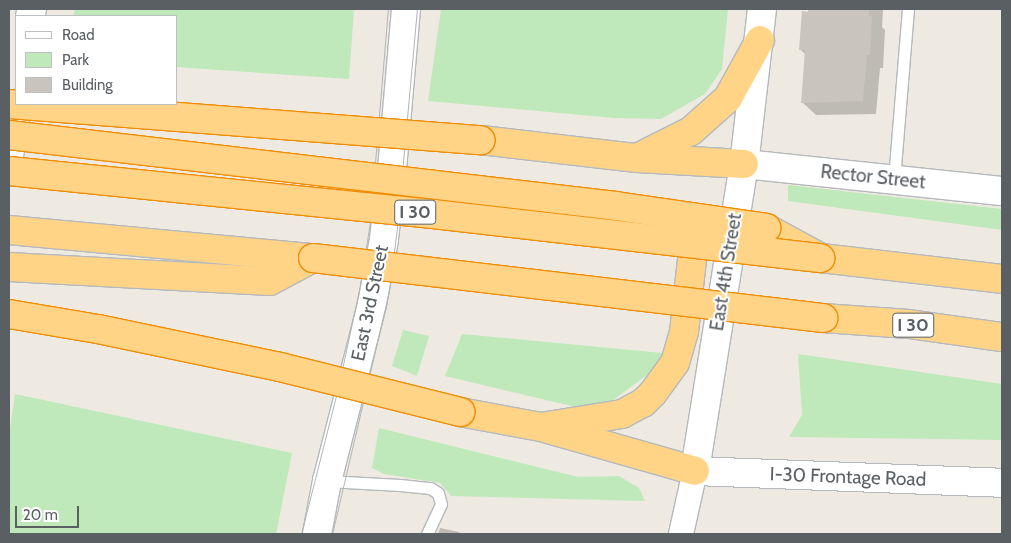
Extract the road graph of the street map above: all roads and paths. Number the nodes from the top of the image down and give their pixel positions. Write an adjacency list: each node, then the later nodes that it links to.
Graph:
1 (406, 9): 11 (main road, East 3rd Street)
2 (762, 9): 4 (main road, East 4th Street)
3 (908, 9): 13 (lane)
4 (760, 40): 9 (highway); 10 (main road, East 4th Street)
5 (17, 105): 8 (main road)
6 (22, 105): 9 (highway, bridge)
7 (9, 135): 17 (highway, bridge)
8 (9, 156)
9 (637, 158): 10 (highway)
10 (744, 164): 13 (main road, Rector Street); 23 (main road, East 4th Street)
11 (392, 169): 22 (highway); 24 (main road, East 3rd Street)
12 (9, 171): 17 (highway, I 30, bridge)
13 (894, 179): 14 (main road, Rector Street)
14 (1002, 191)
15 (9, 230): 16 (highway, I 30)
16 (313, 258): 18 (highway); 21 (highway, I 30, bridge)
17 (821, 258): 19 (highway, I 30)
18 (9, 267)
19 (1002, 279)
20 (9, 314): 22 (highway, bridge)
21 (1002, 337)
22 (541, 427): 23 (highway)
23 (695, 471): 25 (main road, I-30 Frontage Road); 28 (street, East 4th Street)
24 (328, 481): 26 (main road, East 3rd Street); 27 (lane)
25 (1002, 483)
26 (317, 534)
27 (427, 534)
28 (681, 534)

